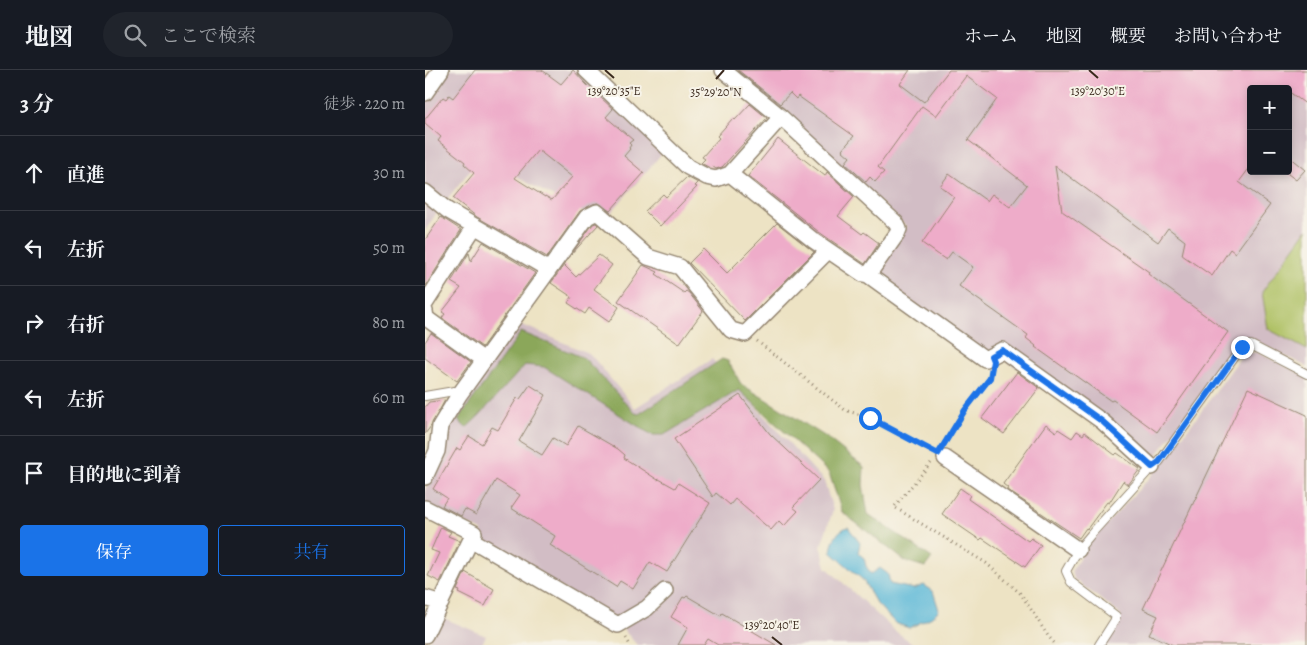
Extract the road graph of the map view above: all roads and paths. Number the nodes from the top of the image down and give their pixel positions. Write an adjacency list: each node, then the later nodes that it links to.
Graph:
1 (441, 70): 4 (street)
2 (586, 70): 6 (street)
3 (723, 70): 5 (street)
4 (425, 93)
5 (781, 117): 6 (street); 11 (street)
6 (730, 174): 9 (street)
7 (425, 192): 8 (street)
8 (475, 226): 10 (street); 12 (street)
9 (828, 251): 11 (street); 14 (street)
10 (548, 269): 14 (street); 16 (street)
11 (868, 276): 15 (street)
12 (425, 304)
13 (425, 311): 16 (street)
14 (747, 333): 20 (path)
15 (991, 356): 20 (path); 21 (street)
16 (484, 360): 18 (street)
17 (1307, 374): 21 (lane)
18 (459, 395): 19 (lane); 22 (street)
19 (425, 396)
20 (940, 455): 25 (street); 30 (path)
21 (1152, 467): 25 (lane)
22 (425, 477)
23 (425, 508): 24 (street)
24 (472, 540): 26 (street); 28 (street)
25 (1078, 550): 31 (lane)
26 (665, 591)
27 (425, 598): 28 (street)
28 (441, 603): 29 (street)
29 (425, 636)
30 (1056, 645)
31 (1099, 645)

